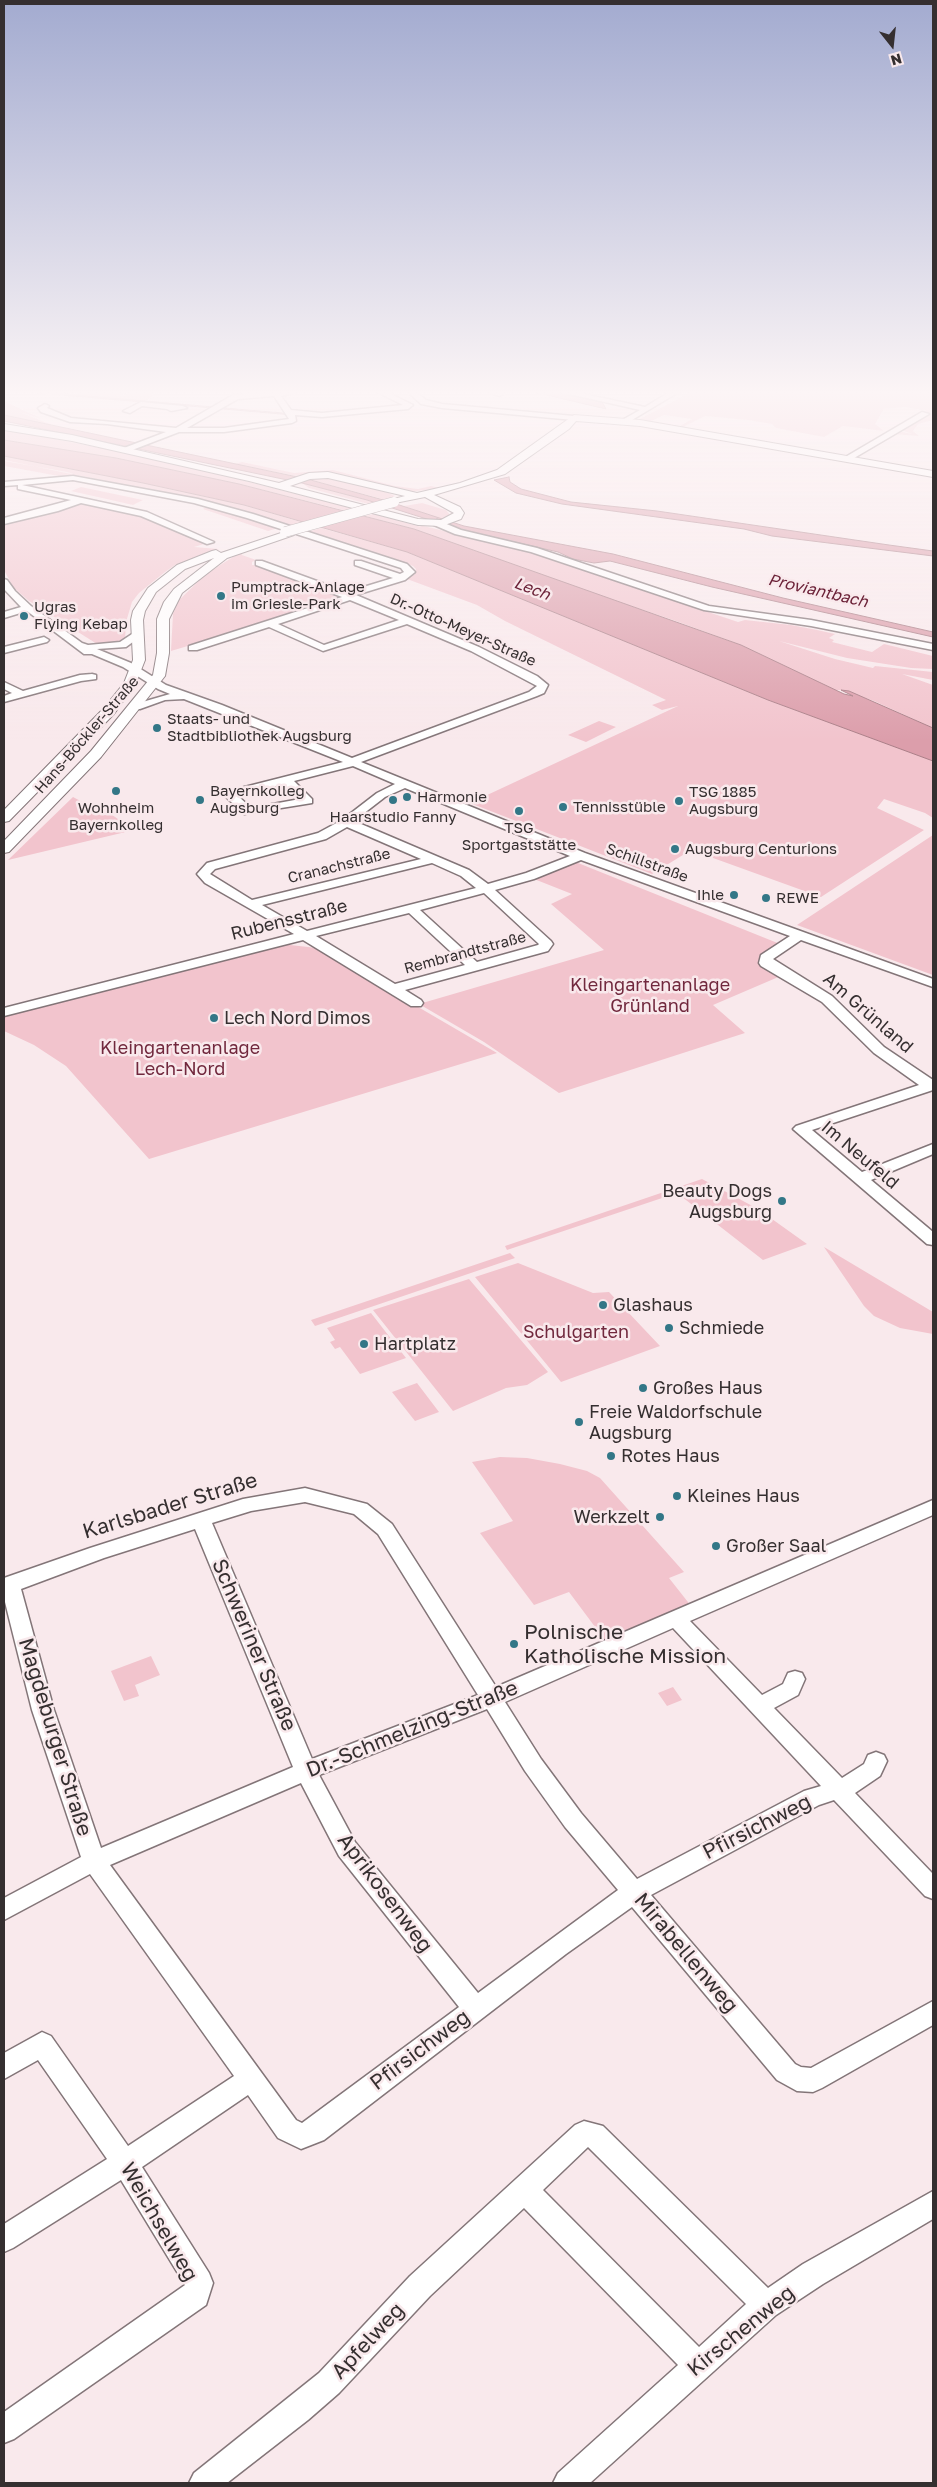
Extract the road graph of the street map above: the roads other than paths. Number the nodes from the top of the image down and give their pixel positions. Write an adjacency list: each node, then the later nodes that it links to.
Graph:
1 (55, 509): 10 (street)
2 (121, 509): 9 (street)
3 (199, 509): 12 (street)
4 (225, 509): 19 (street)
5 (372, 509): 13 (main road, bridge)
6 (375, 509): 11 (main road)
7 (452, 509): 11 (main road)
8 (159, 510): 9 (street)
9 (144, 514): 15 (street)
10 (4, 521)
11 (437, 523): 29 (street)
12 (258, 529)
13 (289, 535): 14 (main road); 16 (street)
14 (271, 537): 26 (main road, Hans-Böckler-Straße); 34 (main road, Hans-Böckler-Straße)
15 (210, 542)
16 (334, 554)
17 (351, 560): 19 (street)
18 (259, 563): 21 (street, Dr.-Otto-Meyer-Straße)
19 (402, 578): 21 (street)
20 (5, 588): 22 (street, Schillstraße)
21 (349, 596): 24 (street, Dr.-Otto-Meyer-Straße); 25 (street)
22 (28, 608): 23 (street); 28 (street, Schillstraße)
23 (4, 615)
24 (408, 620): 25 (street); 41 (street, Dr.-Otto-Meyer-Straße)
25 (270, 624): 30 (street)
26 (138, 634): 28 (street); 32 (main road, Hans-Böckler-Straße)
27 (44, 640): 31 (street)
28 (79, 645): 32 (street, Schillstraße)
29 (933, 647)
30 (193, 648)
31 (4, 650)
32 (136, 672): 34 (street, Schillstraße); 44 (main road, Hans-Böckler-Straße)
33 (92, 678): 36 (street)
34 (155, 682): 37 (street, Schillstraße); 39 (main road, Hans-Böckler-Straße); 40 (street, Schillstraße)
35 (4, 685): 36 (street)
36 (21, 694): 38 (street)
37 (187, 696): 39 (street, Schillstraße); 40 (street, Schillstraße)
38 (4, 699)
39 (136, 707): 46 (main road, Hans-Böckler-Straße)
40 (218, 707): 41 (street, Schillstraße)
41 (352, 762): 42 (street); 43 (street, Schillstraße)
42 (288, 781): 42 (street)
43 (403, 784): 45 (street); 47 (street, Schillstraße)
44 (4, 818)
45 (346, 822): 48 (street, Rembrandtstraße); 50 (street)
46 (4, 849)
47 (581, 856): 49 (street, Rubensstraße); 53 (street, Schillstraße)
48 (435, 859): 49 (street, Rembrandtstraße); 50 (street, Cranachstraße)
49 (486, 889): 51 (street, Rubensstraße); 54 (street, Rembrandtstraße)
50 (250, 904): 52 (street)
51 (412, 909): 52 (street, Rubensstraße); 54 (street)
52 (305, 935): 56 (street); 58 (street, Rubensstraße)
53 (800, 935): 55 (street, Schillstraße); 59 (street, Am Grünland)
54 (475, 967): 56 (street, Rembrandtstraße)
55 (933, 984)
56 (394, 989): 57 (street)
57 (416, 1003)
58 (4, 1012)
59 (933, 1084): 61 (street, Im Neufeld)
60 (933, 1149): 61 (street)
61 (859, 1179): 62 (street, Im Neufeld)
62 (933, 1240)
63 (933, 1507): 66 (street, Dr.-Schmelzing-Straße)
64 (201, 1519): 65 (street, Karlsbader Straße); 68 (street, Karlsbader Straße); 71 (street, Schweriner Straße)
65 (7, 1585): 73 (street, Magdeburger Straße)
66 (676, 1619): 68 (street, Dr.-Schmelzing-Straße); 69 (street)
67 (796, 1679): 69 (street)
68 (492, 1698): 71 (street, Dr.-Schmelzing-Straße); 75 (street, Mirabellenweg)
69 (759, 1707): 72 (street)
70 (876, 1761): 72 (street, Pfirsichweg)
71 (306, 1770): 73 (street, Dr.-Schmelzing-Straße); 77 (street, Aprikosenweg)
72 (837, 1790): 74 (street); 75 (street, Pfirsichweg)
73 (94, 1861): 76 (street, Dr.-Schmelzing-Straße); 80 (street, Pfirsichweg)
74 (929, 1879)
75 (634, 1892): 77 (street, Pfirsichweg); 78 (street, Mirabellenweg)
76 (4, 1910)
77 (475, 2008): 80 (street, Pfirsichweg)
78 (933, 2012)
79 (4, 2067): 81 (street, Weichselweg)
80 (250, 2080): 81 (street)
81 (125, 2163): 84 (street); 87 (street, Weichselweg)
82 (524, 2189): 85 (street, Apfelweg); 86 (street); 88 (street, Apfelweg)
83 (933, 2204): 85 (street, Kirschenweg)
84 (4, 2239)
85 (766, 2305): 86 (street, Kirschenweg)
86 (697, 2365): 89 (street, Kirschenweg)
87 (4, 2429)
88 (204, 2483)
89 (568, 2483)

